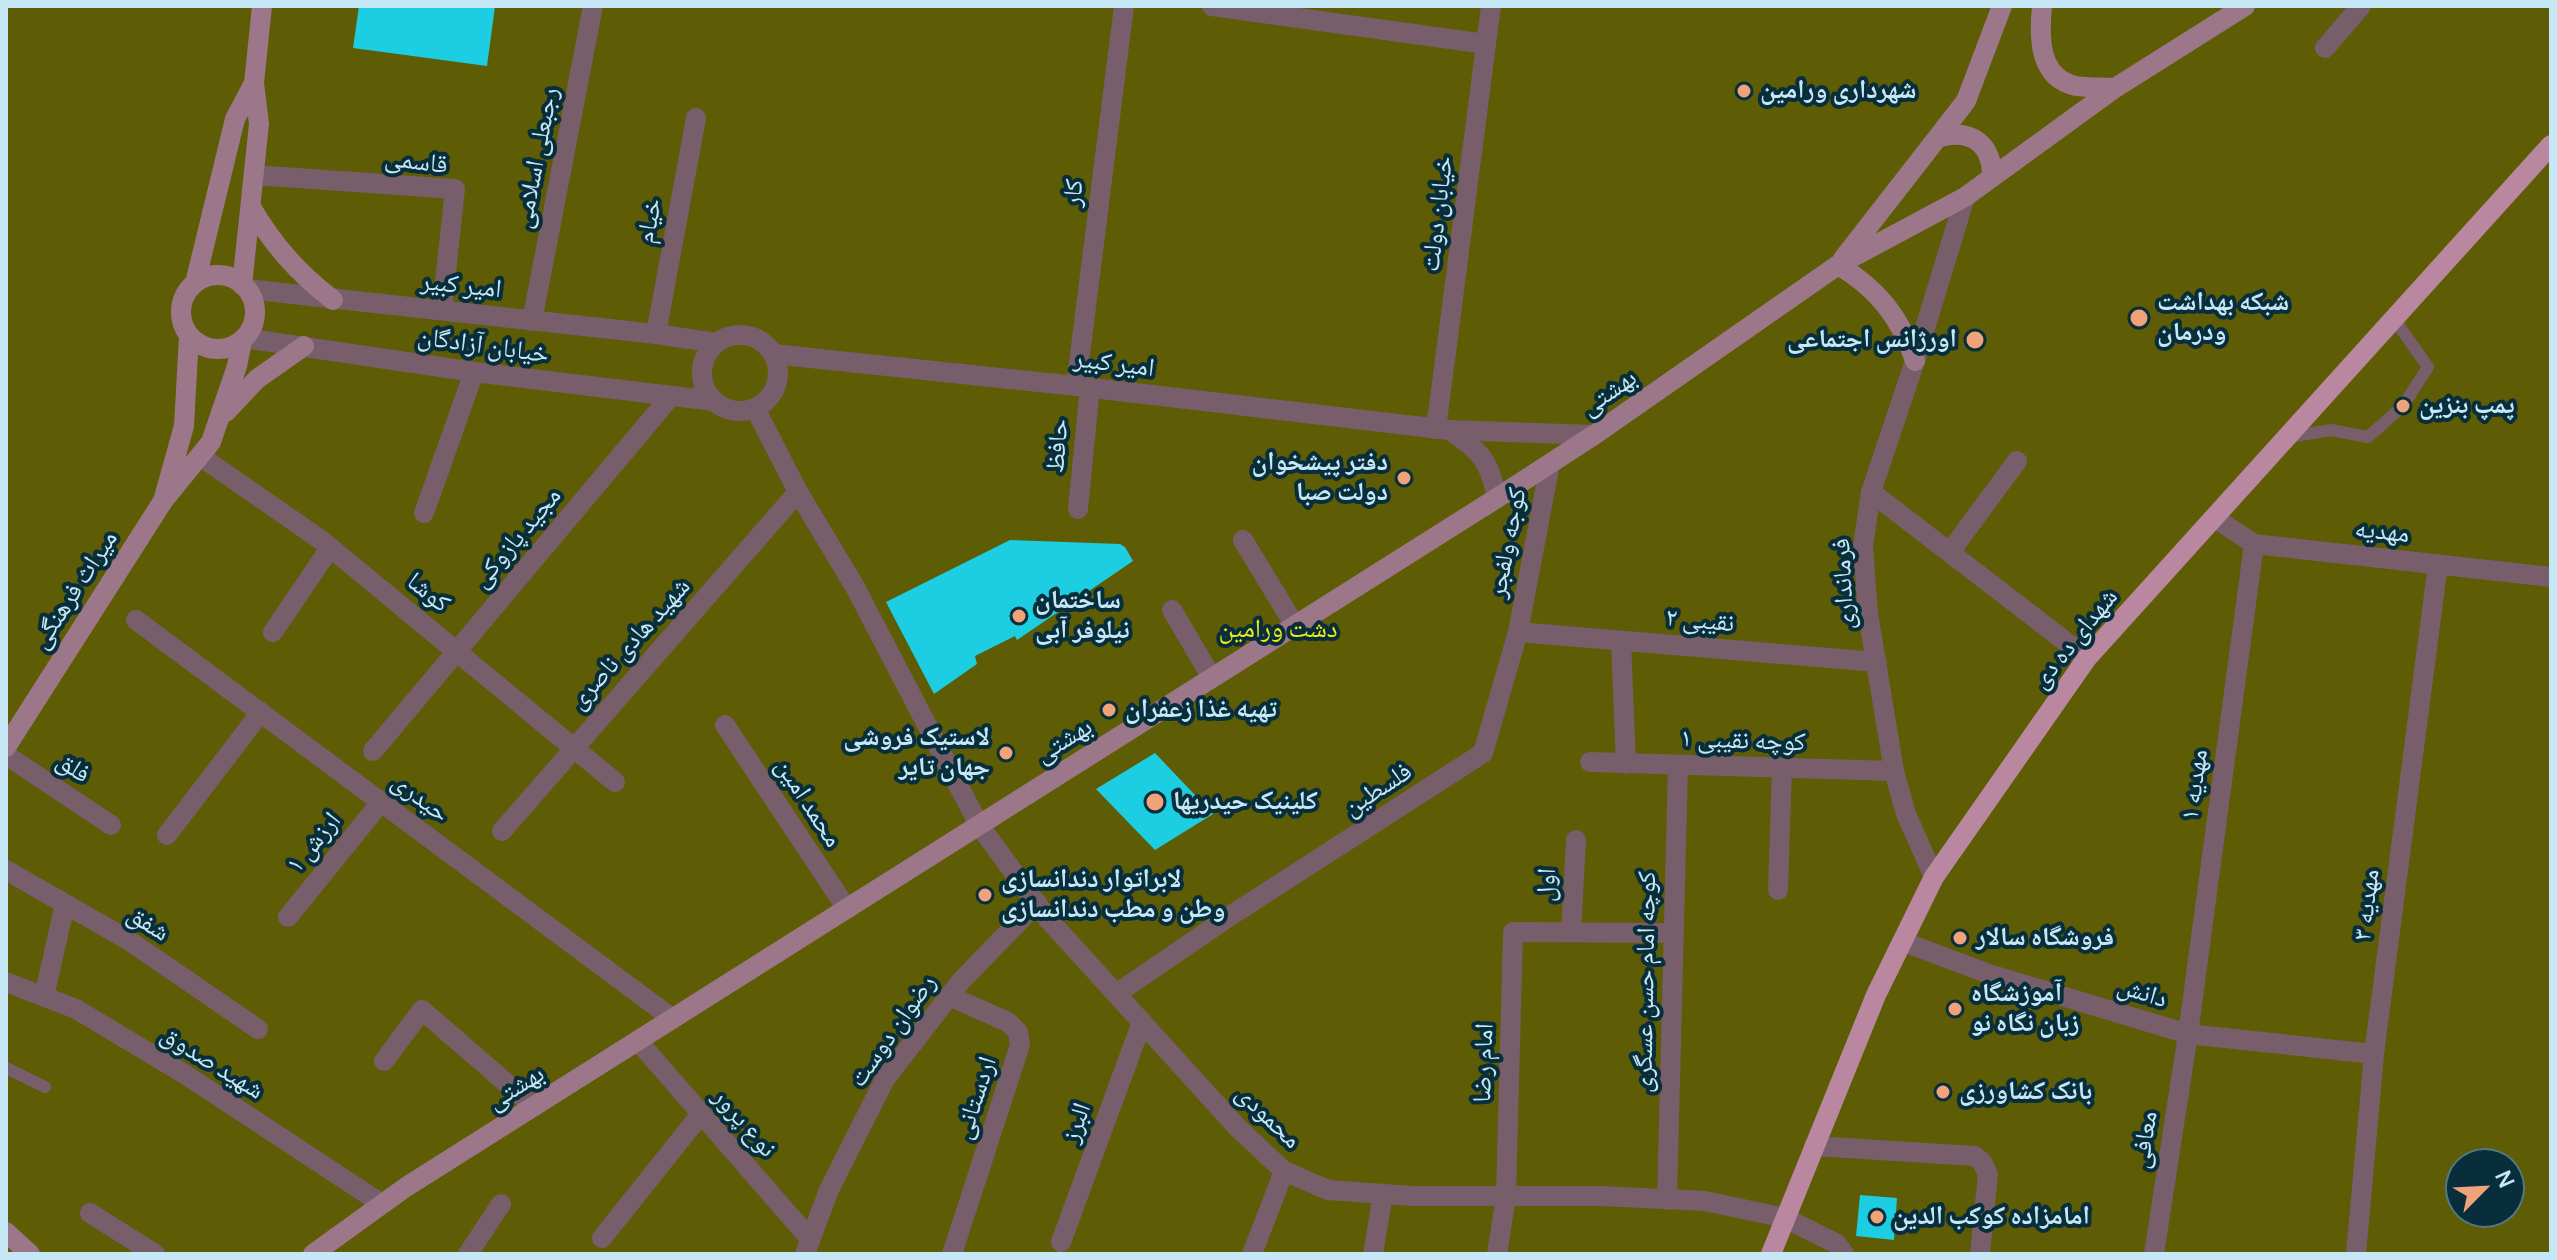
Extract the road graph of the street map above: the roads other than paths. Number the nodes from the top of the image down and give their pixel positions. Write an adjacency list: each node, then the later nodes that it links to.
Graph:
1 (262, 6): 12 (main road)
2 (593, 6): 27 (street, رجبعلی اسلامی)
3 (1124, 6): 36 (street, کار)
4 (1212, 6): 10 (street)
5 (1491, 6): 10 (street, خیابان دولت)
6 (2002, 6): 15 (main road)
7 (2042, 6): 13 (main road)
8 (2245, 6): 13 (main road)
9 (2361, 6): 11 (street)
10 (1486, 44): 41 (street, خیابان دولت)
11 (2325, 48)
12 (254, 83): 17 (main road); 22 (main road)
13 (2115, 88): 18 (main road)
14 (696, 118): 28 (street, خیام)
15 (1940, 137): 18 (main road); 21 (main road)
16 (2551, 145): 26 (main road, شهدای ده دی)
17 (254, 175): 20 (main road); 25 (street, قاسمی)
18 (1992, 177): 19 (main road)
19 (1965, 197): 21 (main road); 34 (street, فرمانداری)
20 (251, 207): 23 (main road); 24 (main road)
21 (1838, 265): 34 (main road); 42 (main road, بهشتی)
22 (195, 283): 23 (main road); 29 (main road)
23 (244, 287): 24 (street, امیر کبیر); 30 (main road)
24 (333, 300): 25 (street, امیر کبیر)
25 (442, 310): 27 (street, امیر کبیر)
26 (2394, 319): 43 (main road, شهدای ده دی); 43 (lane)
27 (532, 321): 28 (street, امیر کبیر)
28 (656, 334): 31 (street, امیر کبیر)
29 (189, 335): 30 (main road); 50 (main road)
30 (243, 339): 32 (street, خیابان آزادگان); 40 (main road)
31 (716, 343): 33 (street); 38 (street)
32 (304, 346): 35 (street, خیابان آزادگان); 40 (main road)
33 (773, 354): 36 (street, امیر کبیر); 39 (street)
34 (1915, 361): 48 (street, فرمانداری)
35 (474, 372): 37 (street, خیابان آزادگان); 52 (street)
36 (1083, 386): 41 (street, امیر کبیر); 51 (street, حافظ)
37 (671, 396): 38 (street, خیابان آزادگان); 66 (street, مجید پازوکی)
38 (714, 401): 39 (street)
39 (755, 408): 47 (street)
40 (218, 421): 44 (main road)
41 (1443, 430): 42 (street, امیر کبیر); 49 (street)
42 (1594, 435): 46 (main road, بهشتی)
43 (2288, 437): 53 (main road, شهدای ده دی)
44 (200, 456): 50 (main road); 56 (street, کوشا)
45 (2017, 461): 57 (street)
46 (1550, 464): 49 (main road, بهشتی); 64 (street, کوجه ولفجر)
47 (798, 492): 73 (street, شهید هادی ناصری); 84 (street)
48 (1871, 492): 57 (street); 68 (street, فرمانداری)
49 (1497, 498): 62 (main road, بهشتی)
50 (163, 501): 72 (main road, میراث فرهنگی)
51 (1078, 509)
52 (424, 513)
53 (2215, 518): 55 (street, مهدیه); 67 (main road, شهدای ده دی)
54 (1243, 540): 62 (street)
55 (2254, 544): 58 (street, مهدیه); 105 (street, مهدیه ۱)
56 (330, 548): 63 (street); 66 (street, کوشا)
57 (1950, 552): 67 (street)
58 (2438, 564): 59 (street, مهدیه); 107 (street, مهدیه ۳)
59 (2551, 577)
60 (1172, 610): 69 (street)
61 (136, 620): 70 (street, حیدری)
62 (1295, 626): 69 (main road, بهشتی)
63 (273, 632)
64 (1518, 632): 65 (street, نقیبی ۲); 99 (street, فلسطین)
65 (1621, 641): 68 (street, نقیبی ۲); 77 (street)
66 (457, 650): 73 (street, کوشا); 74 (street, مجید پازوکی)
67 (2087, 658): 89 (main road, شهدای ده دی)
68 (1877, 662): 80 (street, فرمانداری)
69 (1212, 678): 84 (main road, بهشتی)
70 (261, 712): 82 (street, حیدری); 86 (street)
71 (725, 725): 93 (street, محمد امین)
72 (6, 747)
73 (573, 747): 81 (street, کوشا); 85 (street, شهید هادی ناصری)
74 (373, 751)
75 (6, 755): 83 (street, فلق)
76 (1590, 762): 77 (street, کوچه نقیبی ۱)
77 (1626, 764): 78 (street, کوچه نقیبی ۱)
78 (1678, 765): 79 (street, کوچه نقیبی ۱); 96 (street, کوچه امام حسن عسگری)
79 (1782, 768): 80 (street, کوچه نقیبی ۱); 90 (street)
80 (1894, 771): 89 (street, فرمانداری)
81 (615, 782)
82 (381, 802): 94 (street, ارزش ۱); 102 (street, حیدری)
83 (111, 825)
84 (979, 825): 91 (street, محمودی); 93 (main road, بهشتی)
85 (502, 831)
86 (167, 835)
87 (1576, 840): 95 (street, اول)
88 (6, 870): 92 (street, شفق)
89 (1934, 877): 97 (main road, شهدای ده دی)
90 (1778, 890)
91 (1037, 903): 99 (street, محمودی); 100 (street, رضوان دوست)
92 (65, 904): 101 (street); 104 (street, شفق)
93 (847, 909): 102 (main road, بهشتی)
94 (288, 917)
95 (1571, 932): 96 (street); 116 (street, امام رضا)
96 (1674, 933): 117 (street, کوچه امام حسن عسگری)
97 (1904, 942): 105 (street, دانش); 113 (main road, شهدای ده دی)
98 (6, 982): 101 (street, شهید صدوق)
99 (1116, 994): 103 (street, محمودی)
100 (949, 996): 125 (street, رضوان دوست); 130 (street, اردستانی)
101 (44, 997): 118 (street, شهید صدوق)
102 (673, 1019): 106 (main road, بهشتی)
103 (1142, 1022): 114 (street, محمودی); 124 (street, البرز)
104 (258, 1029)
105 (2188, 1034): 107 (street, دانش); 137 (street, معافی)
106 (638, 1041): 111 (main road, بهشتی); 112 (street, نوع پرور)
107 (2374, 1054): 138 (street, مهدیه ۳)
108 (384, 1061): 111 (street)
109 (6, 1068): 110 (lane)
110 (45, 1087)
111 (534, 1107): 118 (main road, بهشتی)
112 (701, 1114): 123 (street); 125 (street, نوع پرور)
113 (1814, 1146): 121 (main road, شهدای ده دی); 136 (street)
114 (1284, 1171): 115 (street, محمودی); 131 (street)
115 (1383, 1194): 116 (street, محمودی); 132 (street)
116 (1506, 1196): 117 (street, محمودی); 133 (street, امام رضا)
117 (1667, 1200): 121 (street, محمودی)
118 (382, 1204): 128 (main road, بهشتی)
119 (501, 1204): 129 (street)
120 (90, 1213): 127 (street)
121 (1785, 1218): 134 (main road, شهدای ده دی); 135 (street, محمودی)
122 (6, 1232): 126 (main road)
123 (602, 1238)
124 (1061, 1242)
125 (807, 1246)
126 (30, 1254)
127 (155, 1254)
128 (313, 1254)
129 (468, 1254)
130 (952, 1254)
131 (1252, 1254)
132 (1373, 1254)
133 (1497, 1254)
134 (1771, 1254)
135 (1844, 1254)
136 (1980, 1254)
137 (2154, 1254)
138 (2356, 1254)

